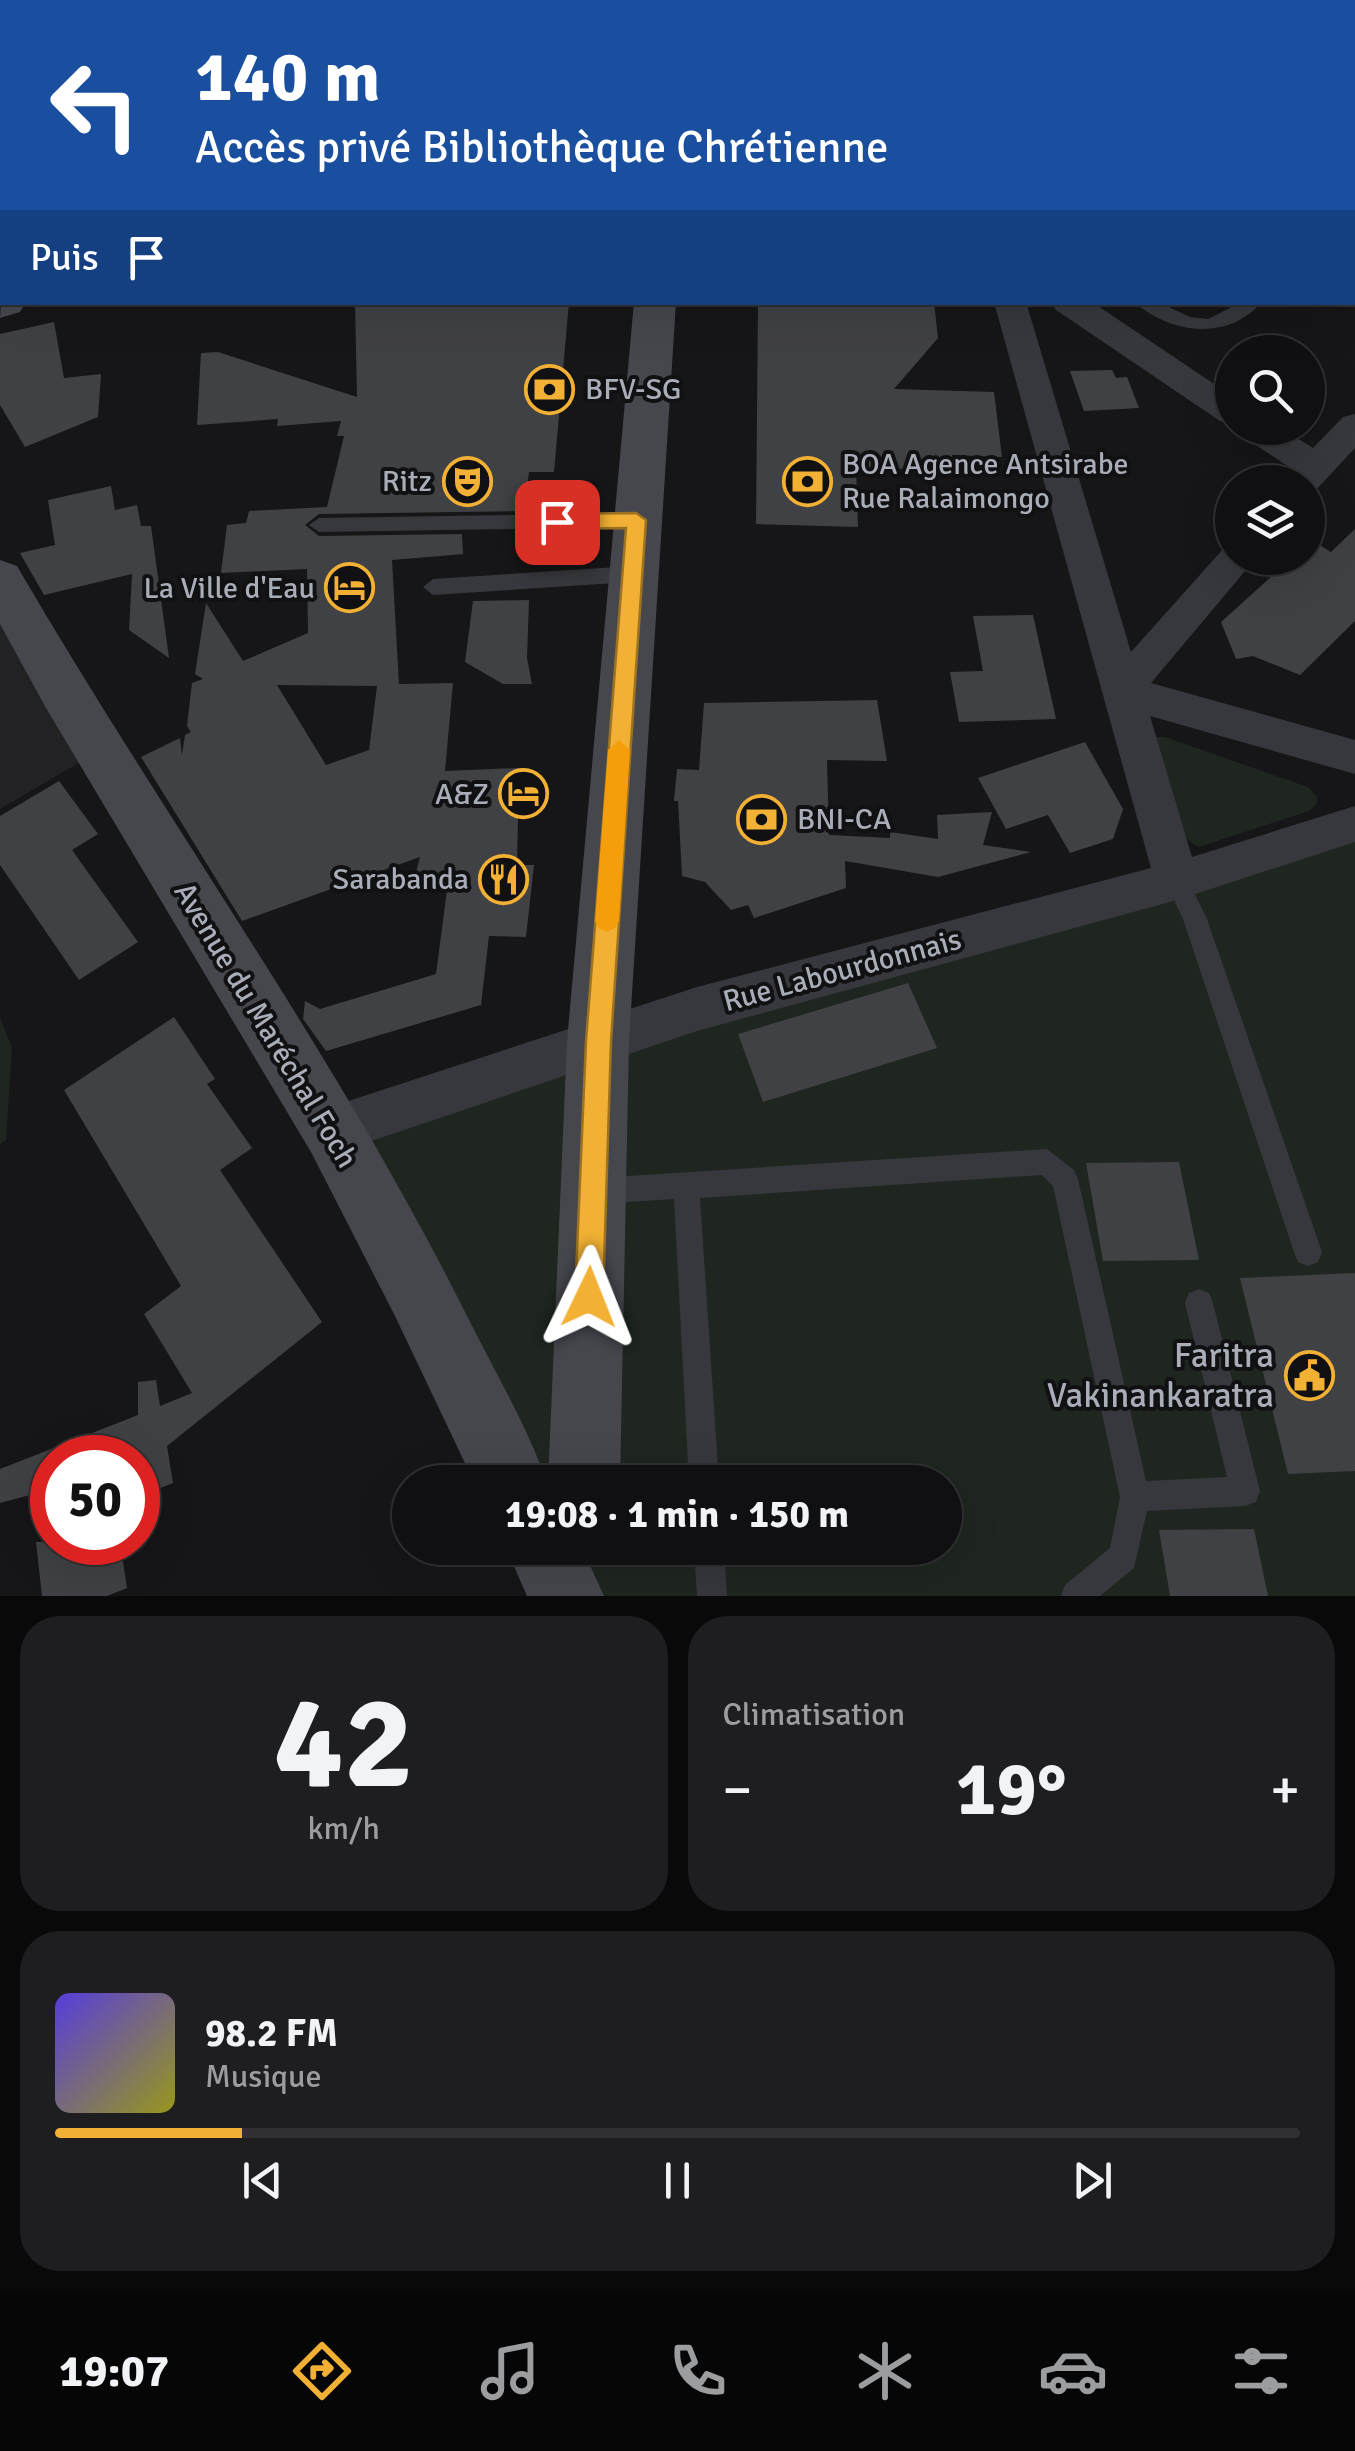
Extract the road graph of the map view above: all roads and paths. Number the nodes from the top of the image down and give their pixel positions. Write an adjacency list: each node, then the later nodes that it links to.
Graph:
1 (656, 305): 11 (main road)
2 (1011, 305): 17 (street)
3 (1072, 305): 6 (street)
4 (1150, 305): 5 (lane)
5 (1249, 306)
6 (1215, 401)
7 (1355, 426): 10 (street)
8 (1275, 445): 9 (street)
9 (1298, 465)
10 (1318, 465)
11 (636, 520): 12 (lane); 13 (main road)
12 (319, 526)
13 (632, 574): 16 (lane); 21 (main road)
14 (1221, 575): 17 (street)
15 (0, 579): 22 (main road, Avenue du Maréchal Foch)
16 (432, 587)
17 (1120, 691): 18 (street); 20 (street)
18 (1355, 757)
19 (1355, 824): 20 (street, Rue Labourdonnais)
20 (1178, 880): 21 (street, Rue Labourdonnais); 25 (lane)
21 (598, 1041): 22 (street, Rue Labourdonnais); 24 (main road)
22 (333, 1130): 27 (main road, Avenue du Maréchal Foch)
23 (686, 1185): 24 (lane); 29 (lane); 30 (lane)
24 (593, 1191): 28 (main road)
25 (1308, 1252)
26 (1199, 1303): 30 (lane)
27 (503, 1465)
28 (585, 1465)
29 (703, 1465)
30 (1135, 1496): 37 (lane)
31 (550, 1565): 34 (main road)
32 (582, 1565): 35 (main road)
33 (709, 1565): 36 (lane)
34 (566, 1596)
35 (581, 1596)
36 (712, 1596)
37 (1076, 1596)

